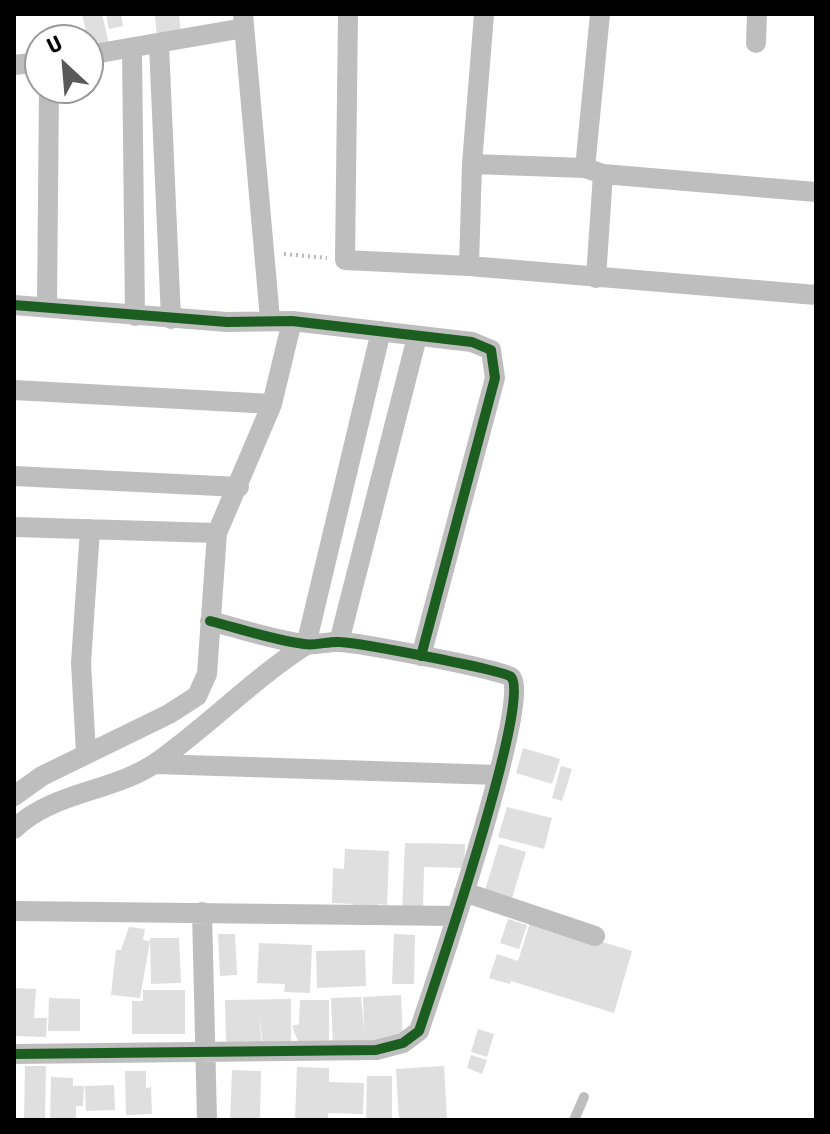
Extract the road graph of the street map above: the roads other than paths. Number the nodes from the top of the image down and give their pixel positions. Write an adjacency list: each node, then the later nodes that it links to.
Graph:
1 (348, 14): 14 (street)
2 (484, 14): 11 (street)
3 (600, 14): 12 (street)
4 (757, 14): 6 (street)
5 (243, 21): 7 (street); 21 (street)
6 (756, 43)
7 (159, 45): 8 (street); 20 (street)
8 (132, 49): 9 (street); 19 (street)
9 (104, 53)
10 (49, 104): 18 (street)
11 (472, 164): 12 (street); 14 (street)
12 (594, 171): 13 (street); 15 (street)
13 (816, 192)
14 (469, 266): 15 (street)
15 (596, 278): 16 (street)
16 (816, 295)
17 (14, 305): 18 (street)
18 (47, 305): 19 (street)
19 (135, 316): 20 (street)
20 (171, 319): 21 (street)
21 (270, 319): 22 (street)
22 (292, 321): 23 (street); 26 (street)
23 (381, 331): 24 (street); 34 (street)
24 (417, 337): 33 (street); 35 (street)
25 (14, 390): 26 (street)
26 (272, 404): 28 (street)
27 (14, 476): 28 (street)
28 (239, 487): 31 (street)
29 (14, 527): 30 (street)
30 (90, 529): 31 (street); 36 (street)
31 (217, 533): 32 (street)
32 (210, 621): 34 (street); 36 (street)
33 (339, 642): 34 (street); 35 (street)
34 (306, 645): 37 (street)
35 (421, 656): 38 (street)
36 (86, 753): 40 (street)
37 (155, 764): 38 (street); 42 (street)
38 (498, 775): 43 (street)
39 (14, 776): 40 (street)
40 (42, 776): 41 (street)
41 (14, 796)
42 (14, 829)
43 (464, 892): 46 (street); 47 (street)
44 (14, 911): 45 (street)
45 (202, 912): 46 (street); 48 (street)
46 (456, 916): 48 (street)
47 (595, 936)
48 (206, 1052): 49 (street); 51 (street)
49 (14, 1054)
50 (584, 1097): 52 (lane)
51 (207, 1120)
52 (574, 1120)

